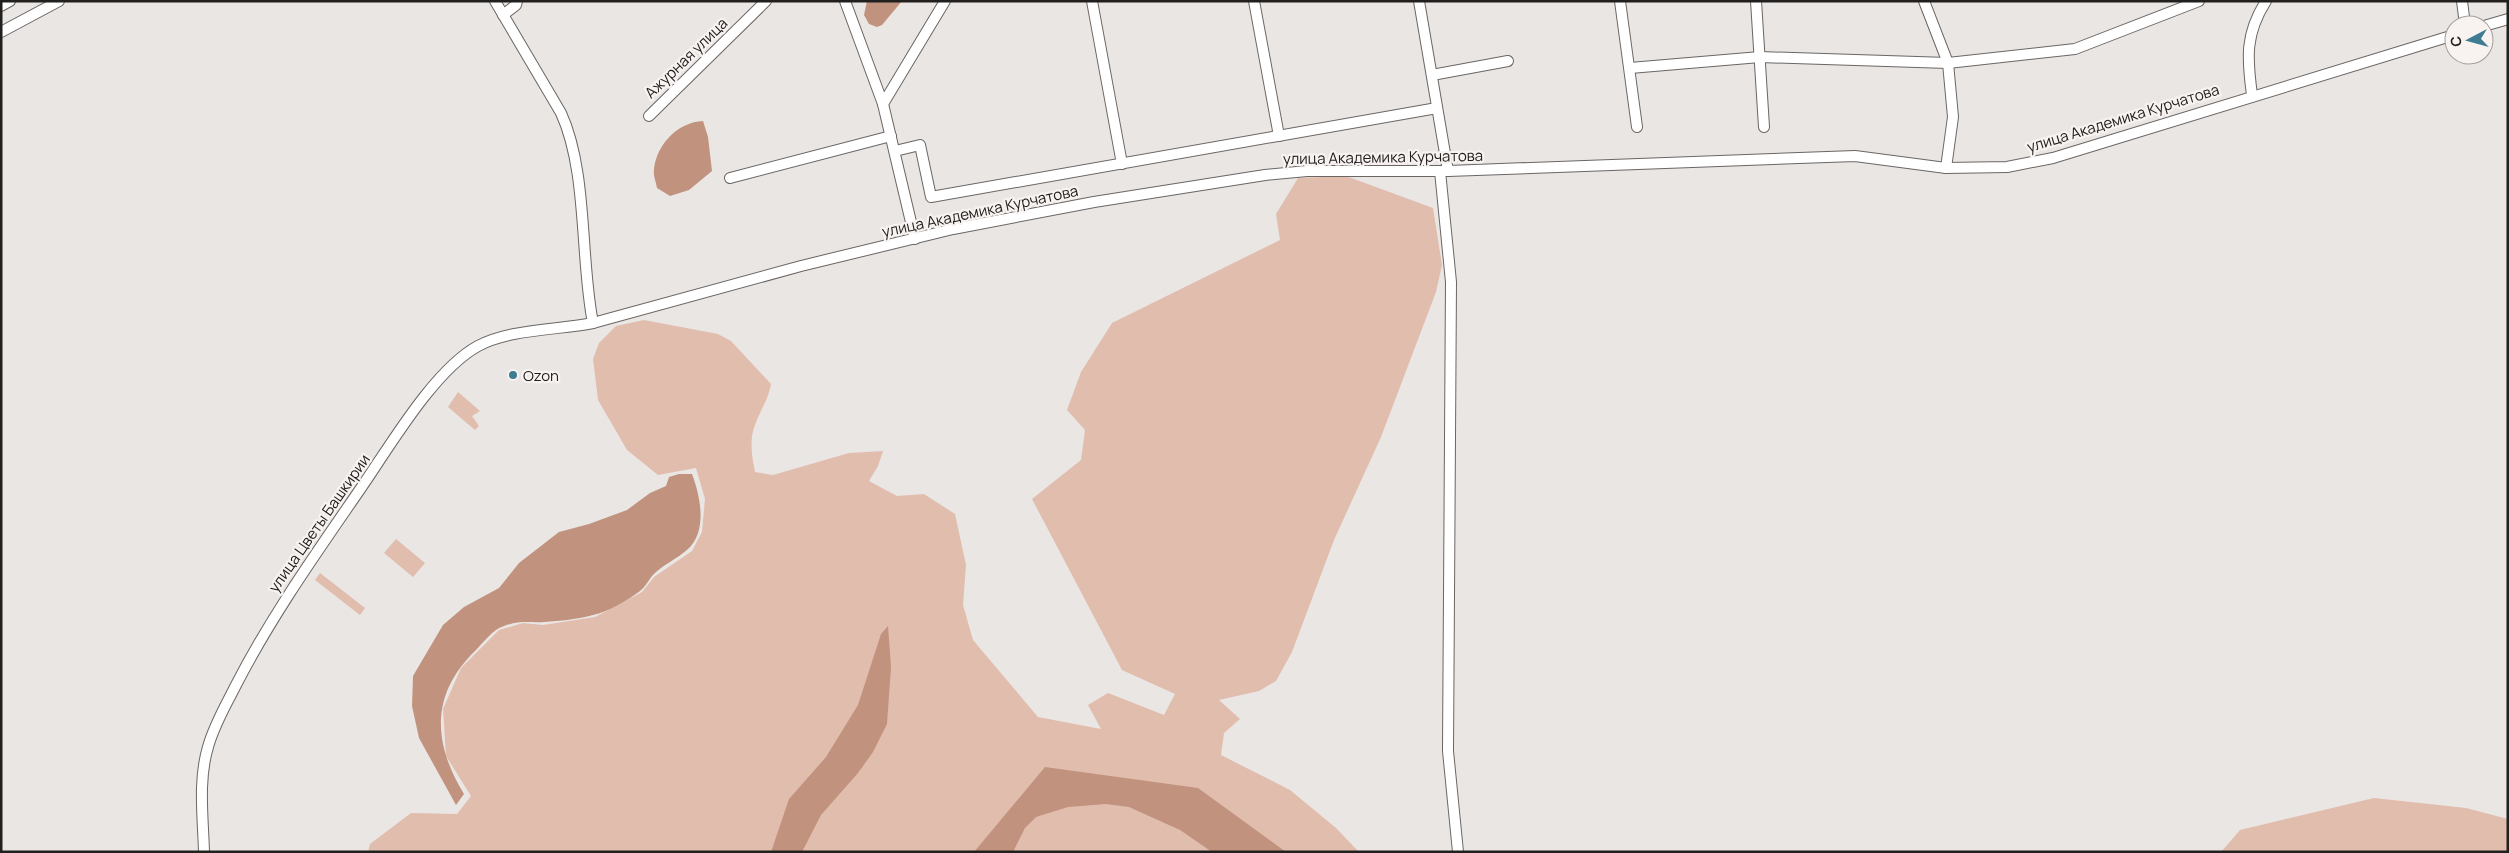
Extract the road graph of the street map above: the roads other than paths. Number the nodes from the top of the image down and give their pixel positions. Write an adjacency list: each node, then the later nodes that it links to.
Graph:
1 (10, 1): 17 (street)
2 (59, 1): 22 (street)
3 (495, 1): 18 (street)
4 (518, 1): 18 (street)
5 (766, 1): 32 (street, Ажурная улица)
6 (845, 1): 30 (street)
7 (945, 1): 30 (street)
8 (1092, 1): 38 (street)
9 (1254, 1): 36 (street)
10 (1419, 1): 28 (street)
11 (1620, 1): 27 (street)
12 (1756, 1): 24 (street)
13 (1924, 1): 26 (street)
14 (2199, 1): 26 (street)
15 (2266, 1): 29 (street)
16 (2462, 1): 19 (street)
17 (1, 6)
18 (503, 15): 43 (street)
19 (2464, 15)
20 (2508, 19): 21 (street)
21 (2494, 23)
22 (1, 32)
23 (2444, 38): 29 (street, улица Академика Курчатова)
24 (1760, 57): 26 (street); 27 (street); 33 (street)
25 (1508, 61): 28 (street)
26 (1948, 63): 39 (street)
27 (1630, 68): 34 (street)
28 (1432, 75): 31 (street)
29 (2252, 95): 39 (street, улица Академика Курчатова)
30 (883, 104): 35 (street)
31 (1437, 108): 36 (street); 40 (street)
32 (649, 116)
33 (1764, 126)
34 (1637, 127)
35 (891, 136): 37 (street); 41 (street)
36 (1279, 136): 38 (street)
37 (894, 150): 38 (street); 42 (street)
38 (1122, 164)
39 (1946, 168): 40 (street, улица Академика Курчатова)
40 (1444, 171): 42 (street, улица Академика Курчатова); 45 (street)
41 (730, 178)
42 (915, 238): 43 (street, улица Академика Курчатова)
43 (593, 323): 44 (street, улица Цветы Башкирии)
44 (204, 852)
45 (1458, 852)

